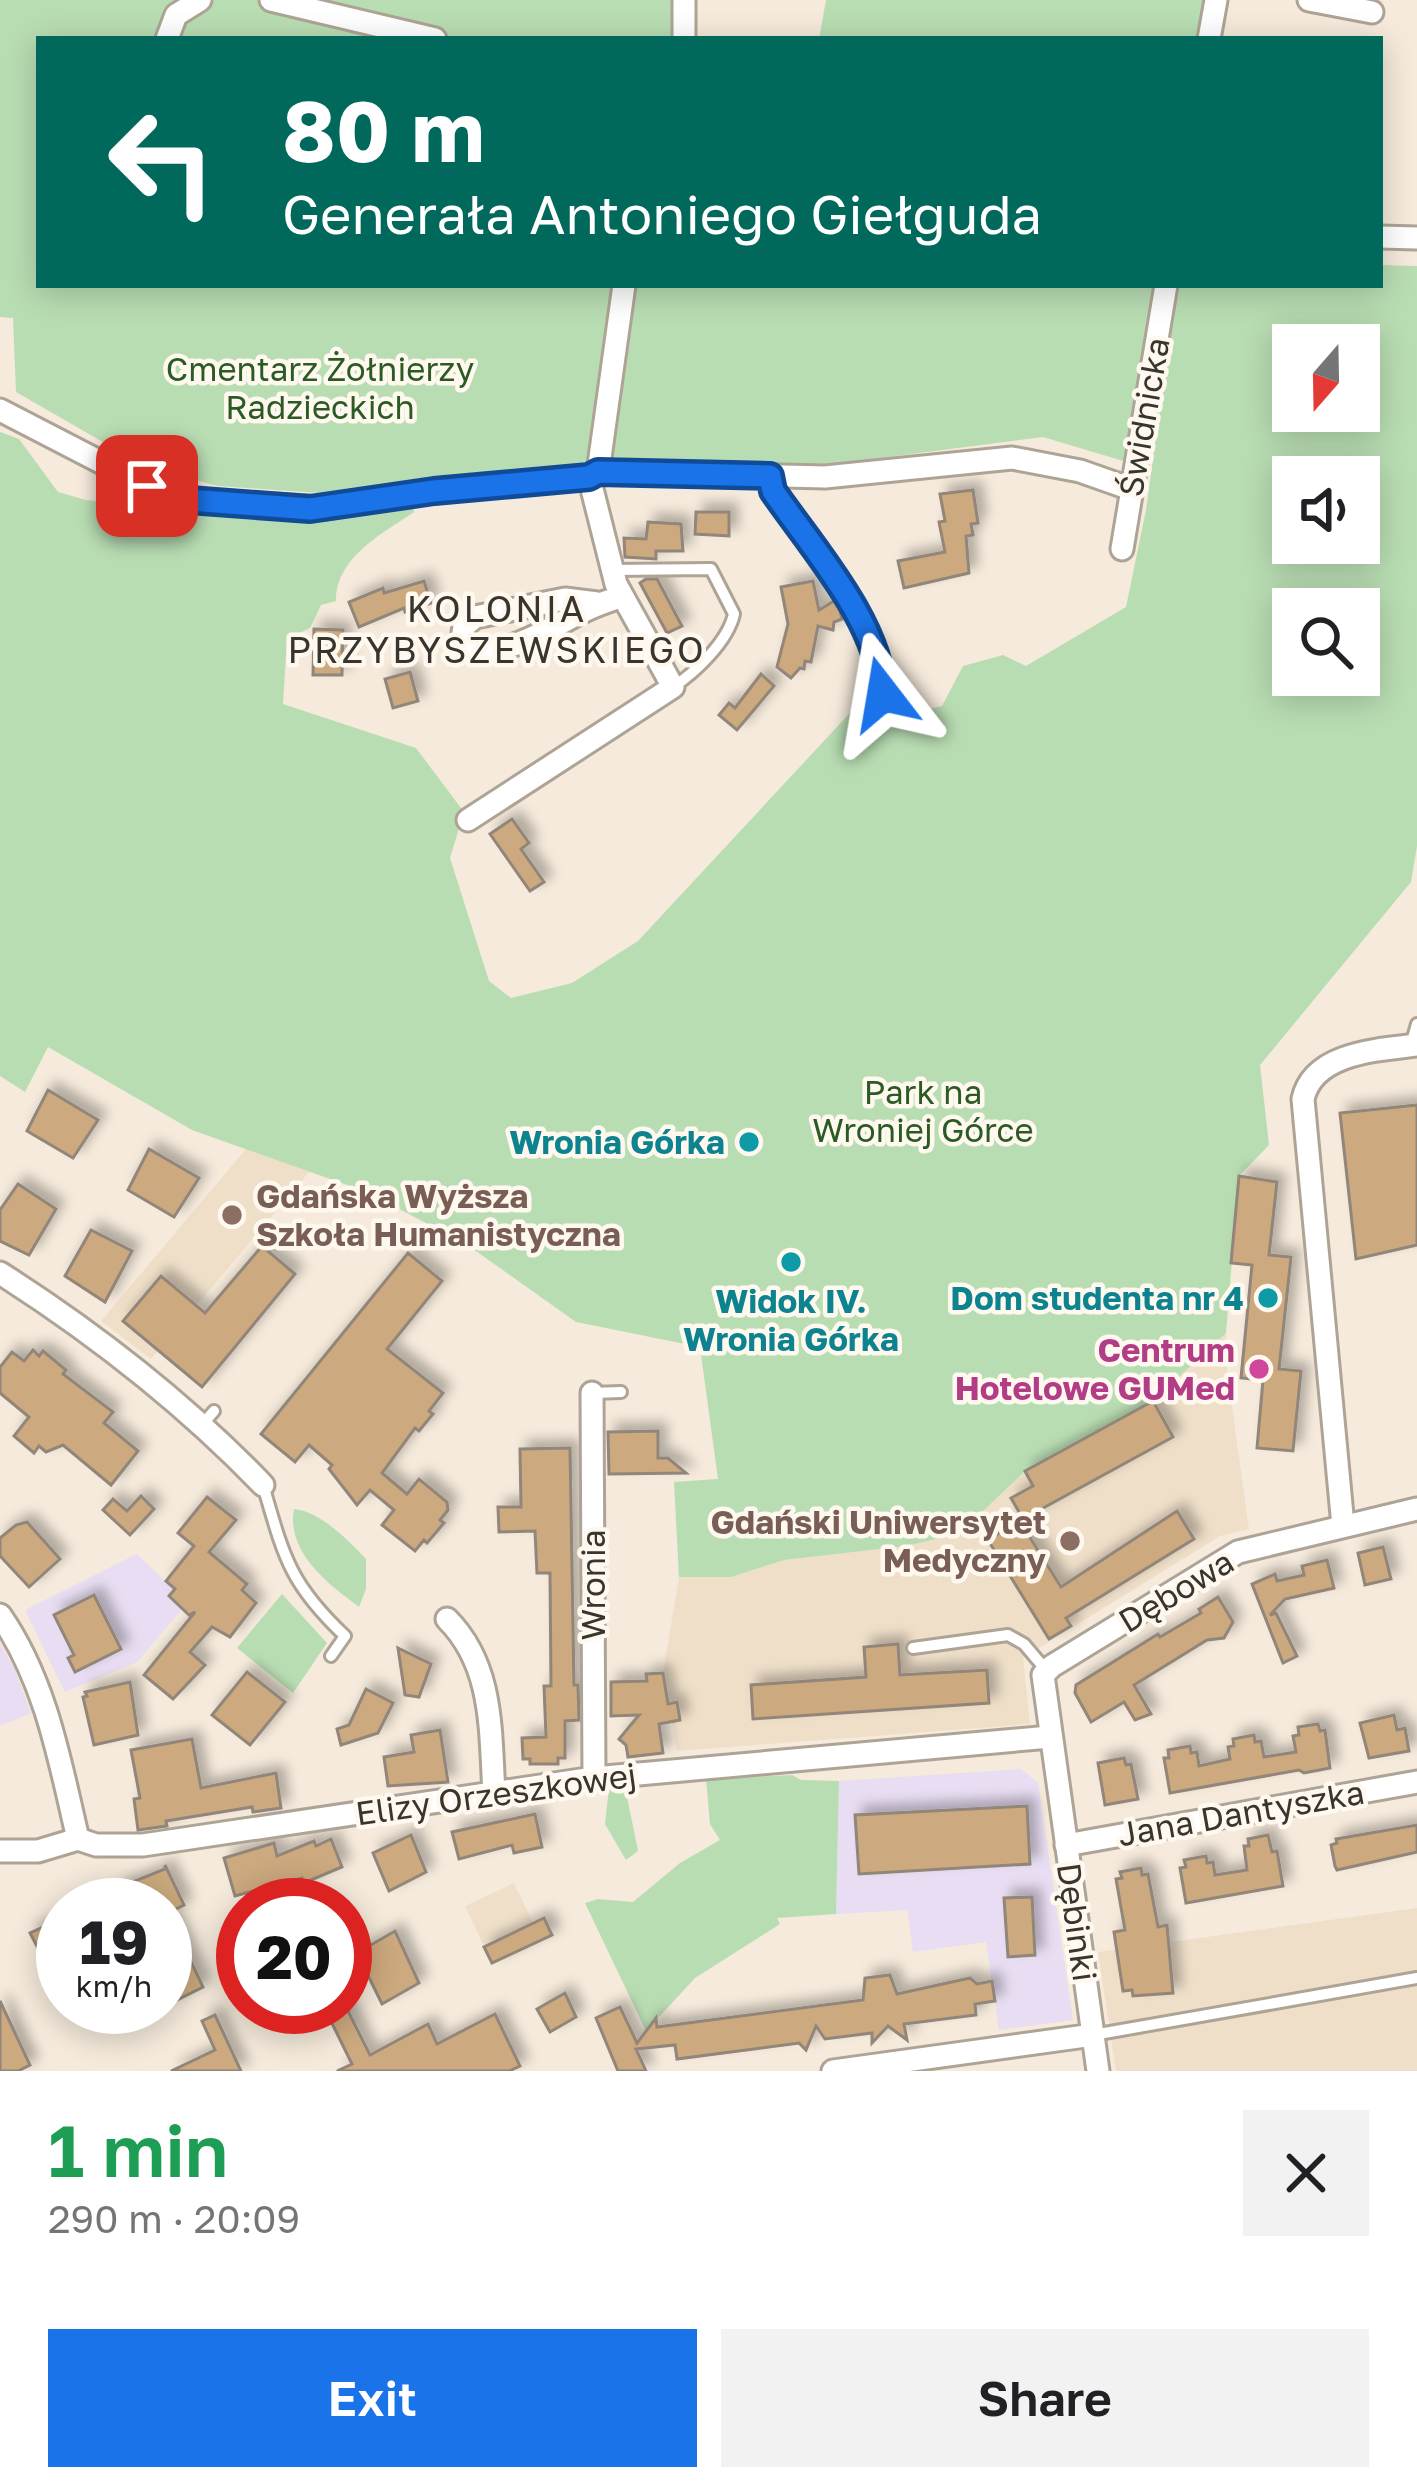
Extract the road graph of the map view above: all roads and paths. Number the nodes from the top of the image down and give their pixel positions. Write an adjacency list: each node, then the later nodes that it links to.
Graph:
1 (200, 0): 7 (street)
2 (272, 0): 8 (street)
3 (684, 0): 9 (street)
4 (1216, 0): 10 (street)
5 (1309, 0): 6 (street)
6 (1372, 12)
7 (168, 36)
8 (422, 36)
9 (684, 36)
10 (1210, 36)
11 (1383, 237): 12 (street)
12 (1417, 238)
13 (624, 288): 16 (street)
14 (1165, 288): 18 (street, Świdnicka)
15 (0, 410): 16 (street)
16 (593, 475): 17 (street); 20 (street)
17 (770, 476): 18 (street); 24 (lane)
18 (1131, 489): 19 (street, Świdnicka)
19 (1122, 549)
20 (612, 570): 21 (street); 23 (lane)
21 (622, 598): 22 (street); 23 (street)
22 (597, 603): 22 (street)
23 (673, 687): 25 (street)
24 (883, 694)
25 (468, 820)
26 (1415, 1038): 32 (street)
27 (0, 1273): 30 (street)
28 (621, 1392): 29 (lane)
29 (592, 1393): 41 (street, Wronia)
30 (263, 1484): 36 (lane)
31 (1417, 1509): 32 (street, Dębowa)
32 (1343, 1526): 37 (street, Dębowa)
33 (0, 1615): 44 (street)
34 (447, 1619): 43 (street)
35 (913, 1648): 37 (lane)
36 (331, 1657)
37 (1046, 1670): 38 (street)
38 (1050, 1737): 39 (street, Elizy Orzeszkowej); 40 (street)
39 (996, 1743): 40 (street); 41 (street, Elizy Orzeszkowej)
40 (1055, 1773): 45 (street, Dębinki)
41 (594, 1778): 43 (street, Elizy Orzeszkowej)
42 (1417, 1782): 45 (street, Jana Dantyszka)
43 (494, 1793): 44 (street, Elizy Orzeszkowej)
44 (78, 1839): 46 (street, Elizy Orzeszkowej)
45 (1066, 1845): 48 (street, Dębinki)
46 (0, 1851)
47 (1417, 1978): 48 (lane)
48 (1093, 2035): 49 (street); 50 (street, Dębinki)
49 (832, 2071)
50 (1098, 2071)

